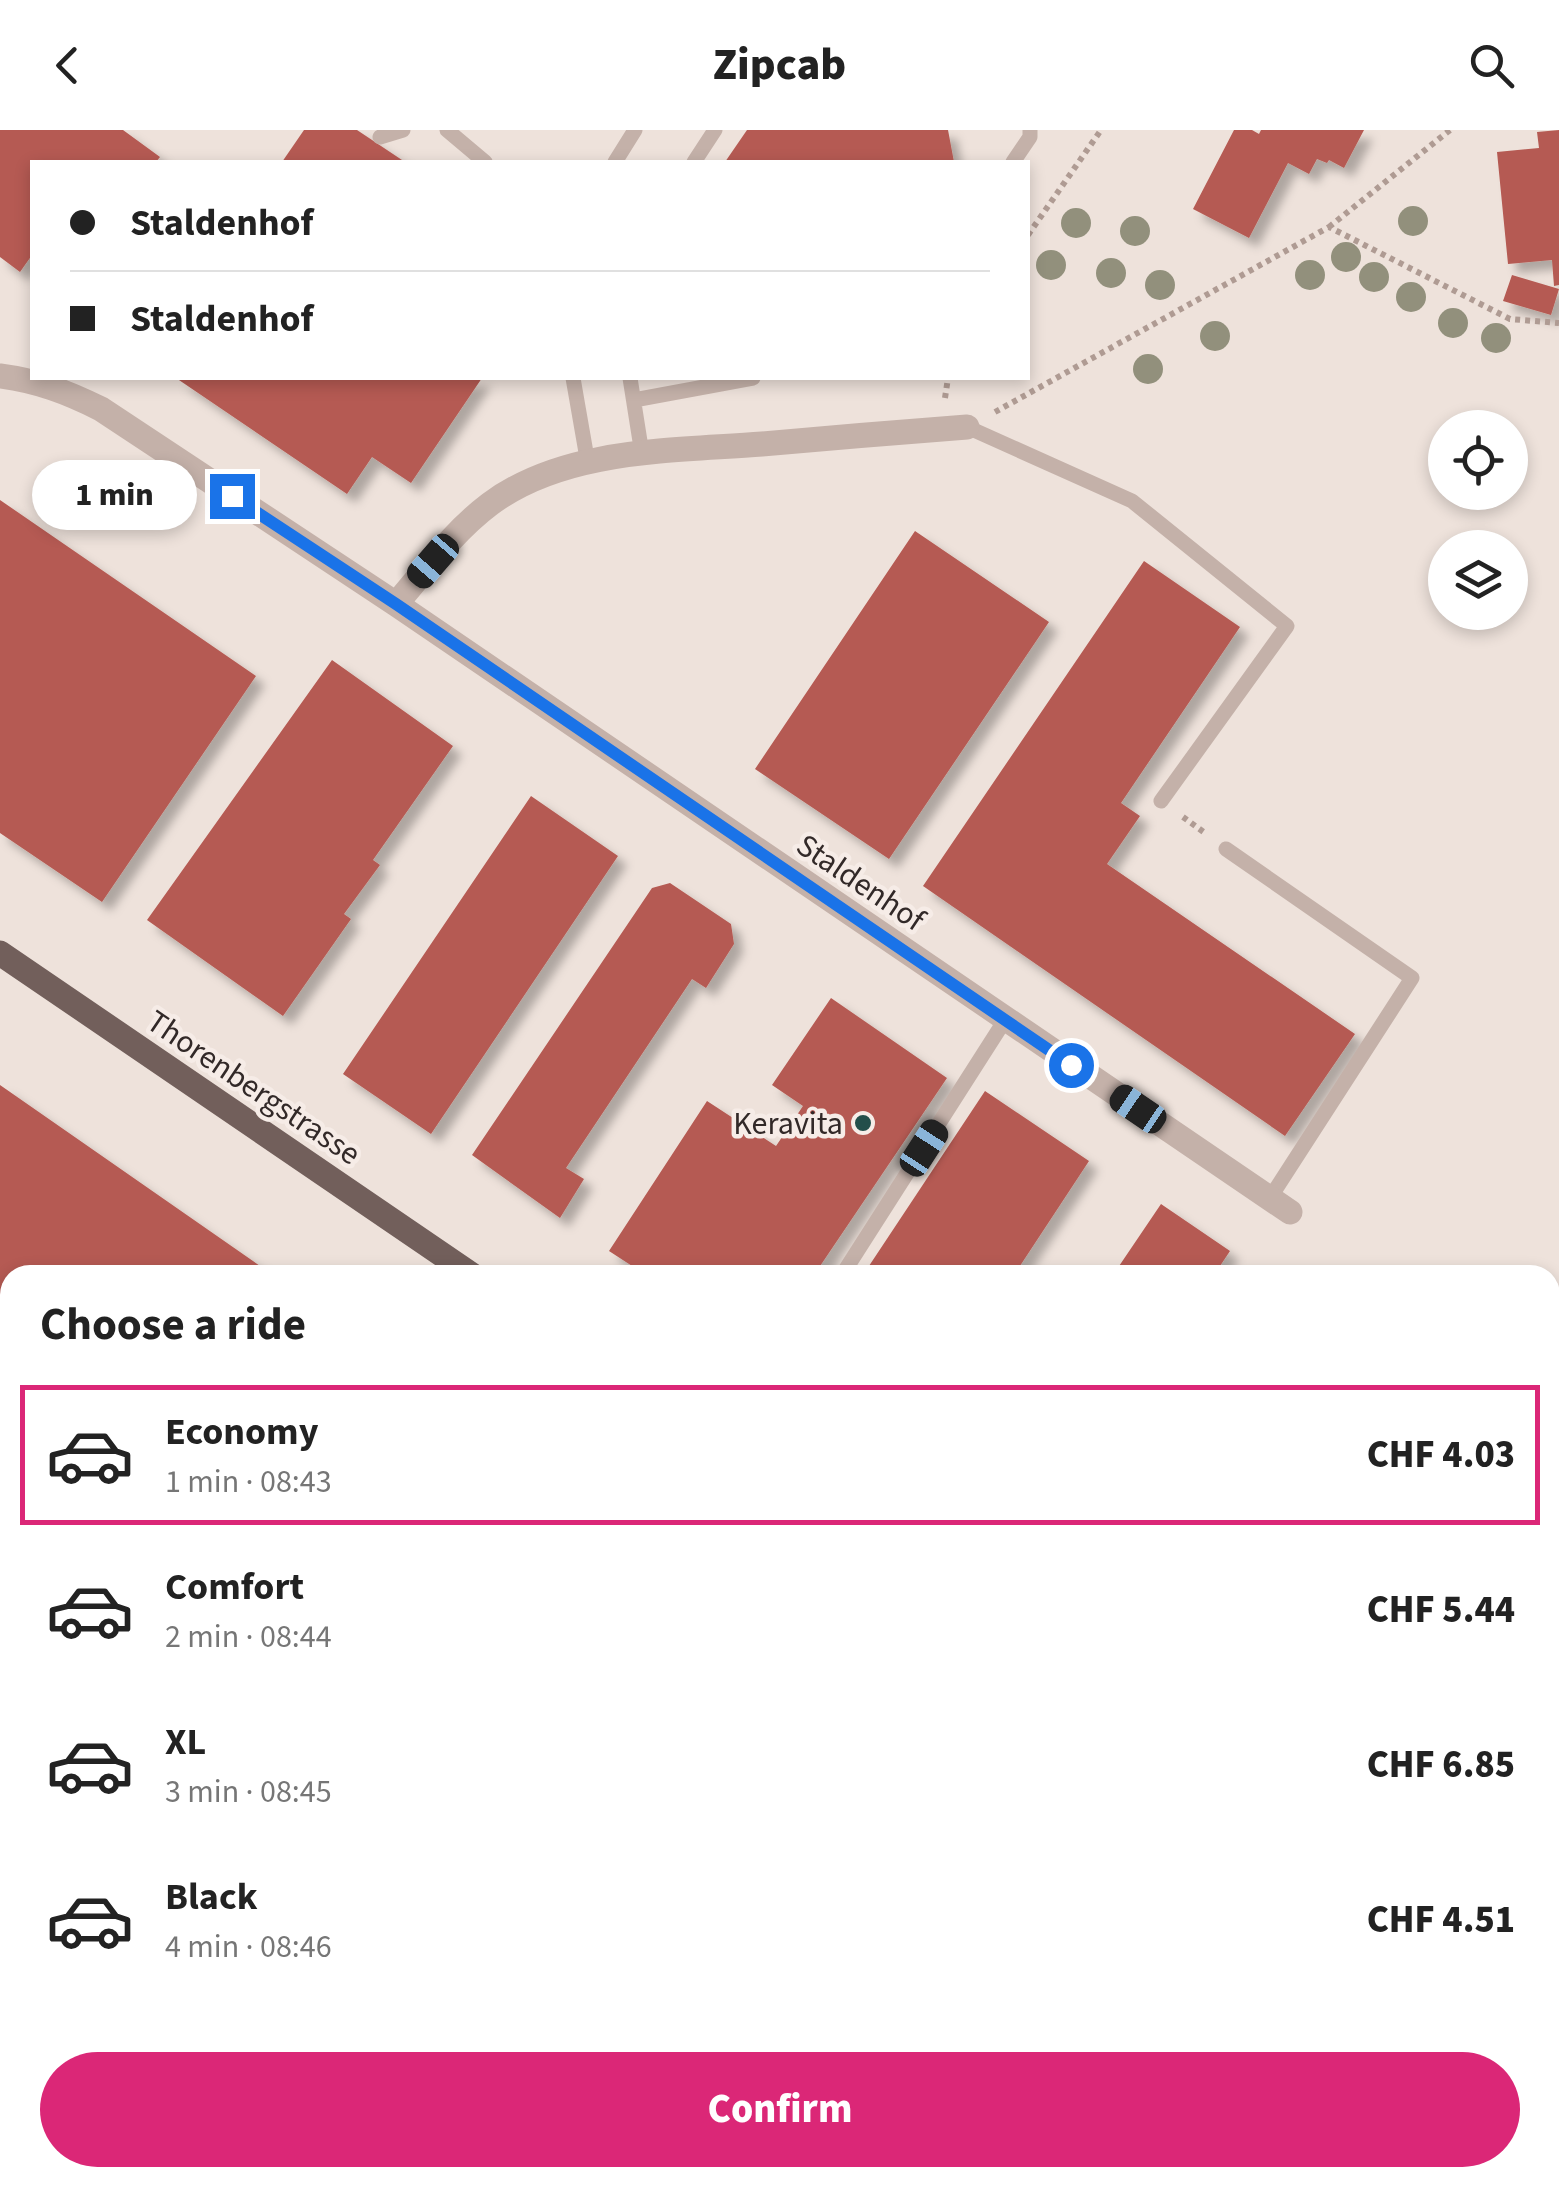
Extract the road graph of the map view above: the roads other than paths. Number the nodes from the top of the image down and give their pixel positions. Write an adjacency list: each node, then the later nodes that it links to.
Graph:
1 (402, 130): 6 (lane)
2 (446, 130): 7 (lane)
3 (635, 130): 8 (lane)
4 (716, 130): 9 (lane)
5 (1030, 130): 10 (lane)
6 (380, 137)
7 (483, 160)
8 (616, 160)
9 (695, 160)
10 (1013, 160)
11 (0, 376): 12 (street, Staldenhof)
12 (30, 380)
13 (32, 380): 21 (street, Staldenhof)
14 (573, 380): 20 (lane)
15 (630, 380): 17 (lane)
16 (742, 380): 17 (lane)
17 (634, 400): 19 (lane)
18 (967, 426): 19 (street); 22 (lane)
19 (642, 454): 20 (street)
20 (588, 464): 21 (street)
21 (396, 604): 25 (street, Staldenhof)
22 (1162, 801)
23 (1226, 849): 26 (lane)
24 (0, 952): 27 (main road, Thorenbergstrasse)
25 (1005, 1020): 26 (street, Staldenhof); 28 (lane)
26 (1280, 1205)
27 (457, 1265)
28 (848, 1265)

